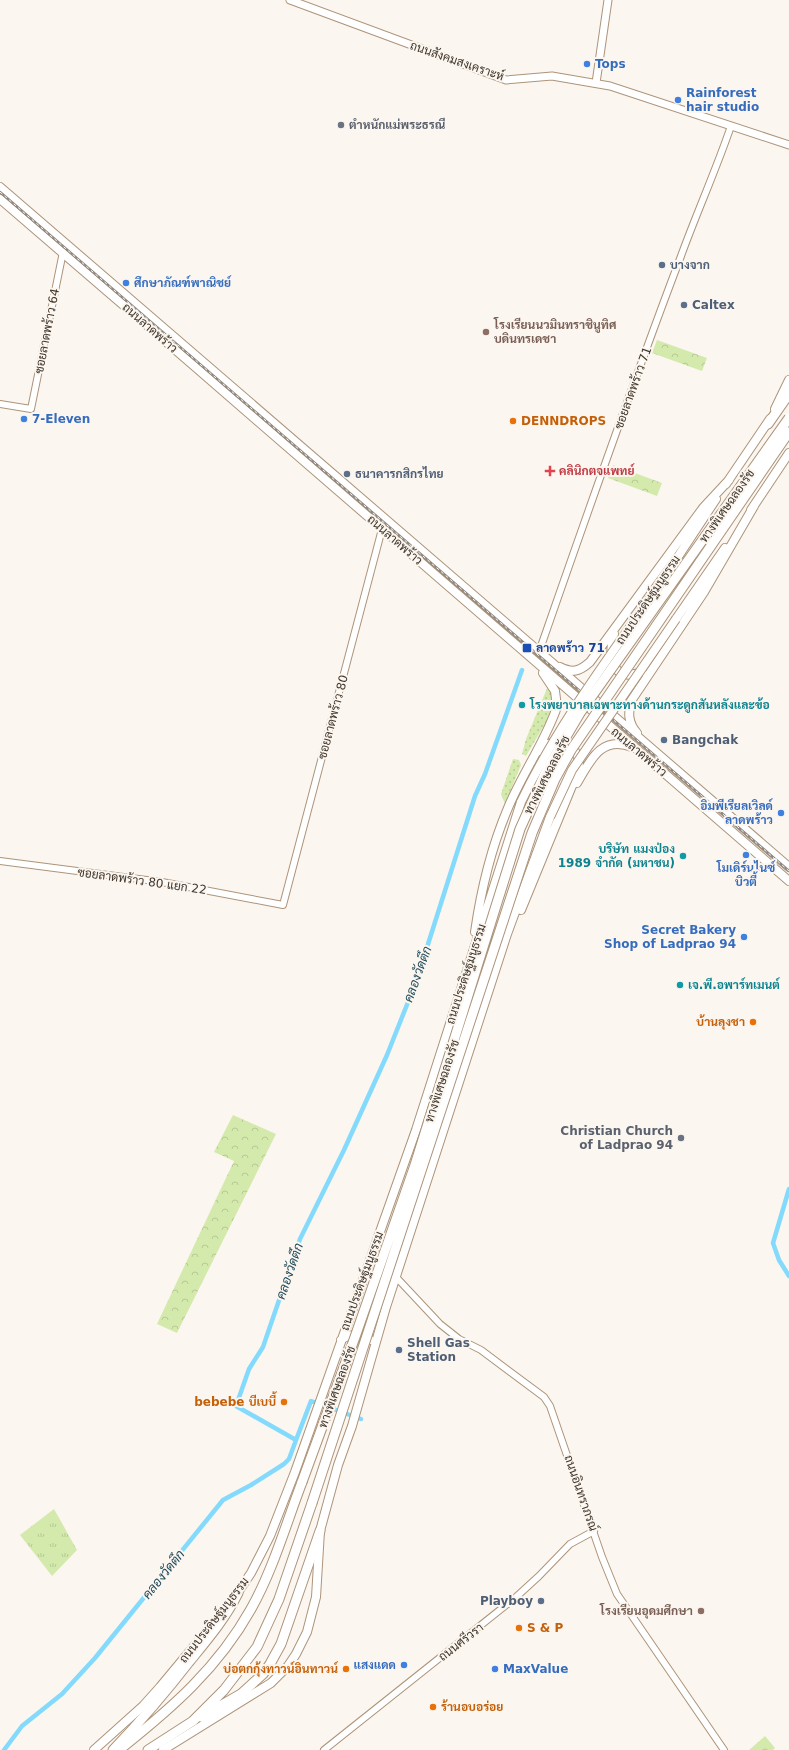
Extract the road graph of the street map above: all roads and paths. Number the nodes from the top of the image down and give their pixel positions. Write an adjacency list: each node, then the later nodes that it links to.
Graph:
1 (290, 0): 3 (main road, ถนนสังคมสงเคราะห์)
2 (608, 0): 3 (main road)
3 (596, 83): 4 (main road, ถนนสังคมสงเคราะห์)
4 (731, 126): 5 (main road, ถนนสังคมสงเคราะห์); 21 (street, ซอยลาดพร้าว 71)
5 (789, 145)
6 (0, 188): 8 (main road, ถนนลาดพร้าว)
7 (0, 199): 8 (main road, ถนนลาดพร้าว)
8 (65, 249): 11 (street, ซอยลาดพร้าว 64); 15 (main road, ถนนลาดพร้าว)
9 (789, 380): 13 (main road, ถนนประดิษฐ์มนูธรรม)
10 (789, 394): 13 (highway)
11 (0, 404)
12 (789, 418): 50 (highway, ทางพิเศษฉลองรัช, bridge)
13 (768, 424): 17 (main road, ถนนประดิษฐ์มนูธรรม)
14 (789, 432): 47 (highway, ทางพิเศษฉลองรัช, bridge)
15 (297, 449): 19 (main road, ถนนลาดพร้าว); 21 (main road, ถนนลาดพร้าว)
16 (789, 453): 18 (main road)
17 (729, 480): 20 (main road); 37 (main road, ถนนประดิษฐ์มนูธรรม, bridge)
18 (754, 506): 23 (main road); 38 (main road, bridge)
19 (382, 529): 24 (main road, ถนนลาดพร้าว); 36 (street, ซอยลาดพร้าว 80)
20 (615, 629): 22 (main road); 23 (main road)
21 (539, 652): 22 (main road, ถนนลาดพร้าว)
22 (547, 660): 25 (main road, ถนนลาดพร้าว)
23 (658, 662): 29 (main road)
24 (538, 666): 26 (main road, ถนนลาดพร้าว); 31 (main road)
25 (595, 701): 26 (main road); 27 (main road, ถนนลาดพร้าว)
26 (589, 709): 28 (main road, ถนนลาดพร้าว)
27 (606, 711): 28 (main road); 29 (main road, ถนนลาดพร้าว)
28 (600, 718): 30 (main road, ถนนลาดพร้าว)
29 (644, 743): 34 (main road, ถนนลาดพร้าว)
30 (636, 749): 32 (main road); 35 (main road, ถนนลาดพร้าว)
31 (526, 772): 32 (main road); 37 (main road)
32 (565, 803): 38 (main road)
33 (0, 861): 36 (street, ซอยลาดพร้าว 80 แยก 22)
34 (789, 867)
35 (789, 880)
36 (283, 905)
37 (472, 951): 41 (main road, ถนนประดิษฐ์มนูธรรม)
38 (496, 969): 39 (main road)
39 (399, 1267): 40 (main road); 41 (main road)
40 (396, 1277): 43 (main road); 45 (street, ถนนอินทราภรณ์)
41 (355, 1303): 42 (main road, ถนนประดิษฐ์มนูธรรม)
42 (341, 1340): 43 (main road); 46 (main road, ถนนประดิษฐ์มนูธรรม)
43 (373, 1350): 44 (main road)
44 (320, 1531): 47 (highway); 52 (main road)
45 (594, 1531): 53 (street, ถนนศรีวรา); 54 (street, ถนนอินทราภรณ์)
46 (238, 1593): 48 (main road, ถนนประดิษฐ์มนูธรรม); 49 (highway)
47 (193, 1721): 51 (highway, ทางพิเศษฉลองรัช)
48 (94, 1750)
49 (112, 1750)
50 (119, 1750)
51 (148, 1750)
52 (163, 1750)
53 (324, 1750)
54 (724, 1750)

